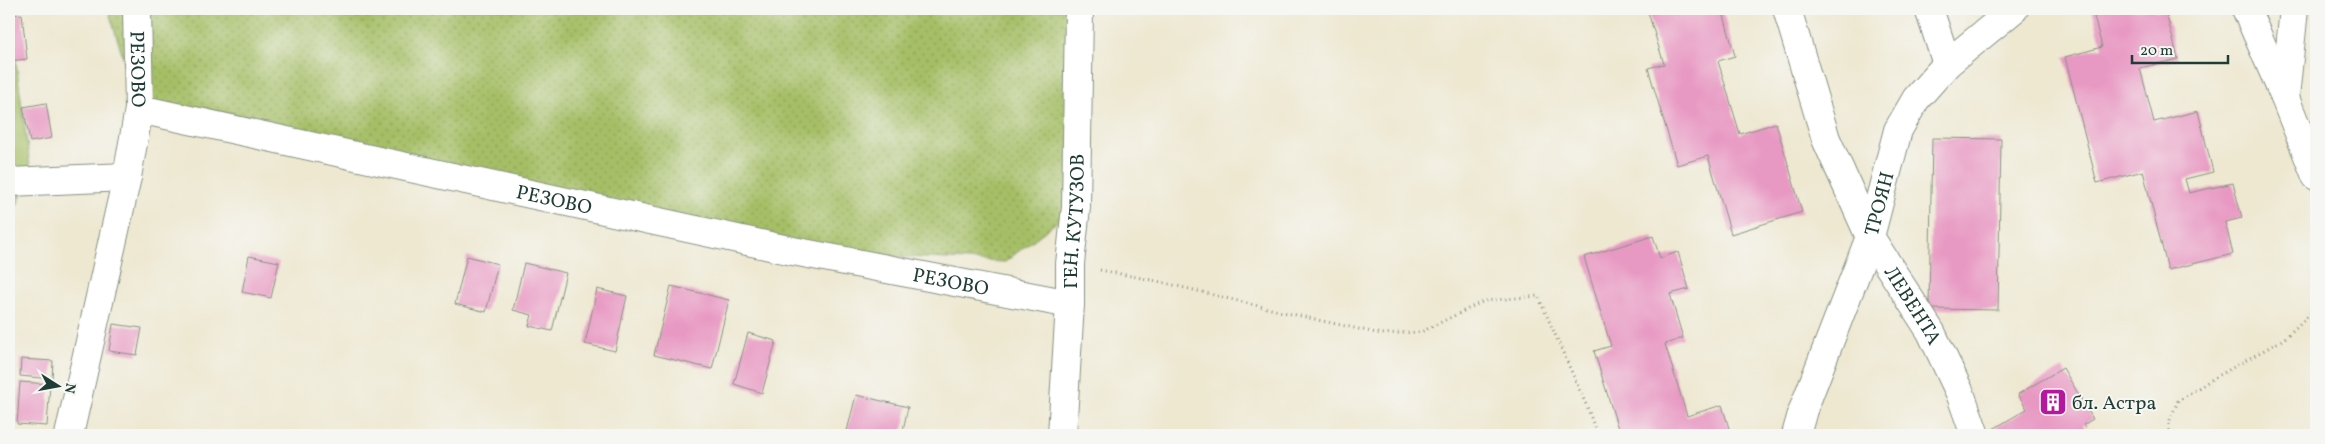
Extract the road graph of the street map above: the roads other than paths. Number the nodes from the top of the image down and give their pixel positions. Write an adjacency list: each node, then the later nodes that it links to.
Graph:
1 (137, 9): 10 (street, РЕЗОВО)
2 (1079, 9): 15 (street, ГЕН. КУТУЗОВ)
3 (1788, 9): 14 (street, ЛЕВЕНТА)
4 (1929, 9): 8 (street)
5 (2014, 9): 8 (street, ТРОЯН)
6 (2246, 9): 9 (street)
7 (2294, 9): 9 (street)
8 (1947, 64): 14 (street, ТРОЯН)
9 (2285, 98): 11 (street)
10 (139, 109): 12 (street); 15 (street, РЕЗОВО)
11 (2316, 176)
12 (127, 177): 13 (street); 16 (street)
13 (9, 182)
14 (1870, 237): 18 (street, ТРОЯН); 19 (street, ЛЕВЕНТА)
15 (1070, 304): 17 (street, ГЕН. КУТУЗОВ)
16 (69, 435)
17 (1062, 435)
18 (1796, 435)
19 (1975, 435)

